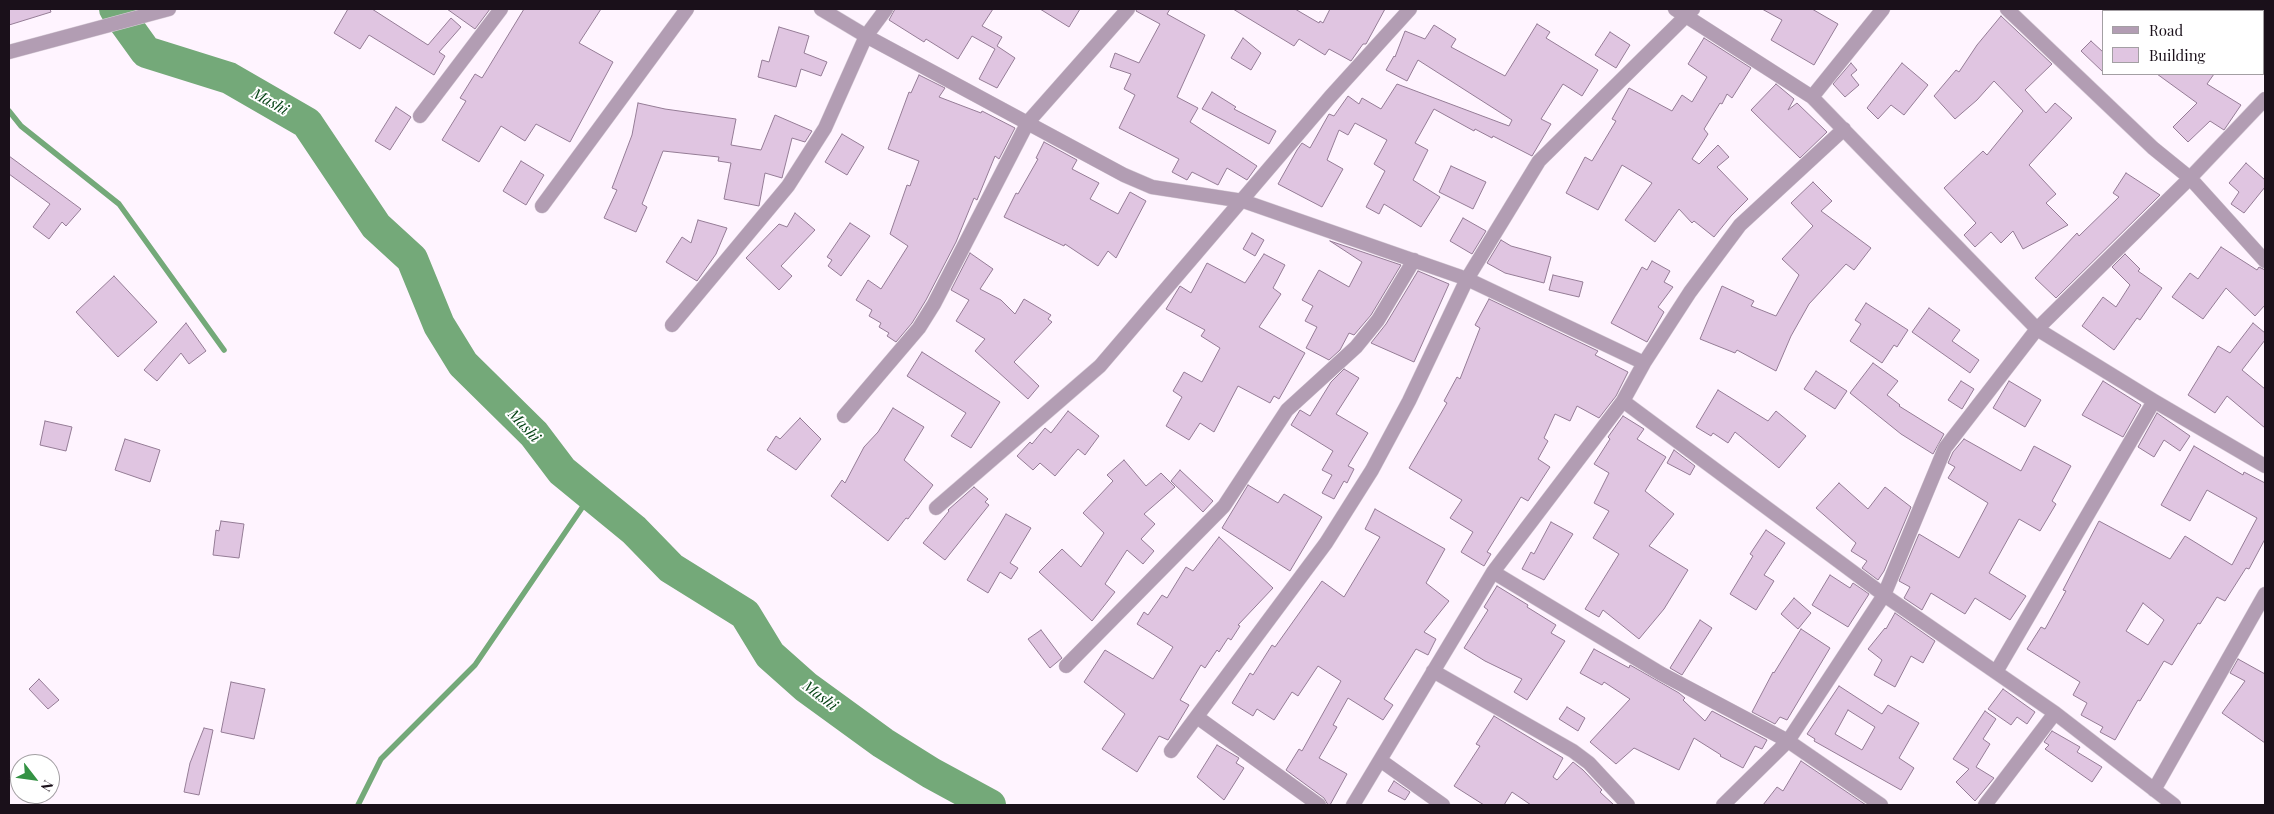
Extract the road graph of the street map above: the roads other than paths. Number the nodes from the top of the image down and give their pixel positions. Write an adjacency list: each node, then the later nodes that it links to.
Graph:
1 (169, 9): 12 (street)
2 (501, 9): 15 (street)
3 (687, 9): 20 (street)
4 (821, 9): 11 (street)
5 (886, 9): 11 (street)
6 (1128, 9): 16 (street)
7 (1410, 9): 19 (street)
8 (1883, 9): 13 (street)
9 (2007, 9): 18 (street)
10 (1685, 11): 13 (street); 23 (street)
11 (866, 36): 16 (street); 24 (street)
12 (9, 52)
13 (1812, 96): 17 (street)
14 (2265, 99): 18 (street)
15 (420, 116)
16 (1028, 122): 19 (street); 29 (street)
17 (1844, 129): 25 (street); 26 (street)
18 (2190, 178): 22 (street); 25 (street)
19 (1243, 201): 21 (street); 31 (street)
20 (542, 206)
21 (1414, 260): 23 (street); 35 (street)
22 (2265, 261)
23 (1468, 279): 26 (street); 39 (street)
24 (672, 324)
25 (2037, 329): 28 (street); 34 (street)
26 (1644, 363): 27 (street)
27 (1623, 401): 32 (street); 34 (street)
28 (2154, 402): 30 (street); 37 (street)
29 (844, 416)
30 (2265, 466)
31 (936, 508)
32 (1493, 572): 36 (street); 40 (street)
33 (2265, 594): 43 (street)
34 (1884, 595): 37 (street); 40 (street)
35 (1066, 666)
36 (1433, 671): 42 (street); 47 (street)
37 (1996, 672): 38 (street)
38 (2055, 713): 43 (street); 50 (street)
39 (1196, 717): 41 (street); 44 (street)
40 (1788, 741): 48 (street); 49 (street)
41 (1171, 751)
42 (1380, 760): 45 (street); 46 (street)
43 (2154, 790): 51 (street)
44 (1319, 805)
45 (1354, 805)
46 (1443, 805)
47 (1628, 805)
48 (1723, 805)
49 (1881, 805)
50 (1985, 805)
51 (2174, 805)

